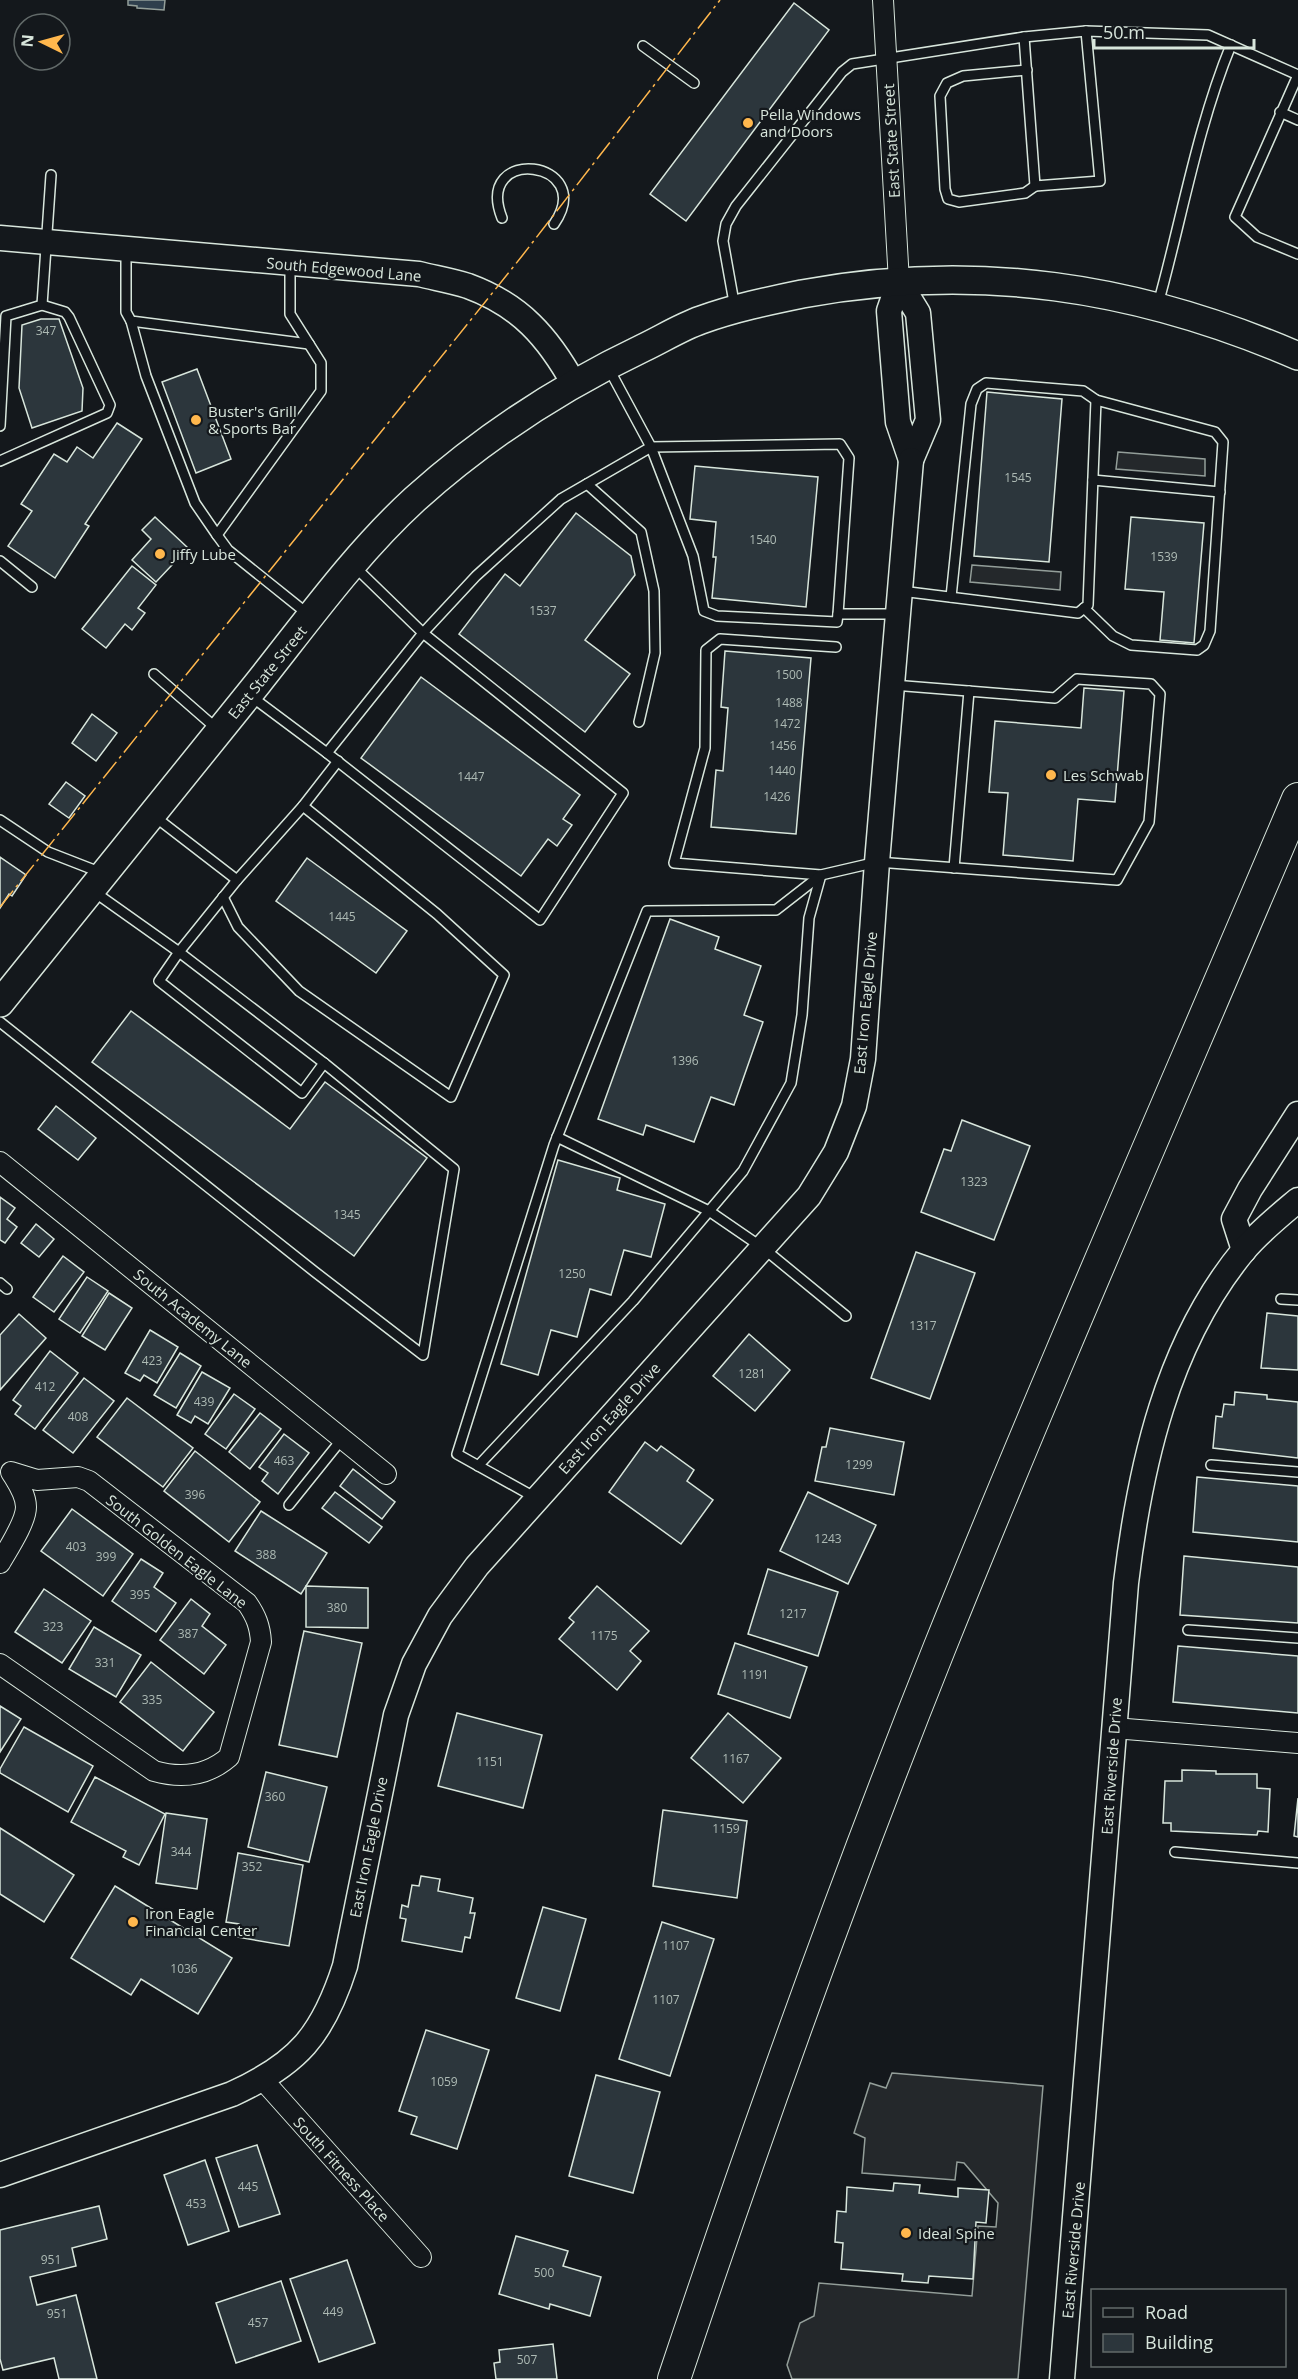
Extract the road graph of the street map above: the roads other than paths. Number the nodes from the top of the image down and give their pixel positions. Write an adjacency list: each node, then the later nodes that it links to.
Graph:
1 (884, 0): 6 (street, East State Street)
2 (1086, 31): 3 (lane); 4 (lane); 12 (lane)
3 (1024, 37): 6 (lane); 7 (lane)
4 (1230, 45): 9 (lane); 22 (lane)
5 (643, 46): 8 (lane)
6 (886, 57): 20 (street, East State Street); 23 (lane)
7 (1027, 70): 12 (lane); 12 (lane)
8 (694, 83)
9 (1280, 112): 10 (lane); 18 (lane)
10 (1298, 120)
11 (51, 175): 16 (lane)
12 (1035, 186)
13 (502, 218): 14 (lane)
14 (554, 224)
15 (0, 238): 16 (street, South Edgewood Lane)
16 (46, 242): 17 (street, South Edgewood Lane); 21 (lane)
17 (126, 249): 19 (street, South Edgewood Lane); 24 (lane)
18 (1298, 254)
19 (290, 263): 25 (lane); 28 (street, South Edgewood Lane)
20 (899, 282): 22 (main road); 23 (main road); 41 (street, East Iron Eagle Drive)
21 (42, 305): 30 (lane); 32 (lane)
22 (1157, 306): 26 (main road)
23 (735, 310): 27 (main road)
24 (131, 321): 25 (lane); 36 (lane)
25 (309, 344): 36 (lane)
26 (1298, 356)
27 (606, 365): 28 (main road); 31 (lane)
28 (574, 384): 38 (main road, East State Street)
29 (1096, 400): 33 (lane); 35 (lane); 40 (lane)
30 (0, 426)
31 (651, 447): 34 (lane); 43 (lane); 43 (lane)
32 (0, 461)
33 (1093, 480): 35 (lane); 42 (lane)
34 (586, 484): 45 (lane); 51 (lane)
35 (1220, 492): 42 (lane)
36 (216, 535): 44 (lane)
37 (0, 561): 39 (lane)
38 (353, 565): 44 (main road, East State Street); 45 (lane)
39 (32, 587)
40 (951, 597): 41 (lane); 42 (lane)
41 (899, 603): 43 (lane); 48 (street, East Iron Eagle Drive)
42 (1084, 608)
43 (838, 614)
44 (311, 616): 50 (main road, East State Street)
45 (423, 633): 53 (lane); 54 (lane)
46 (836, 647): 61 (lane)
47 (154, 674): 52 (lane)
48 (893, 685): 49 (lane); 59 (street, East Iron Eagle Drive)
49 (969, 691): 60 (lane); 60 (lane)
50 (248, 694): 52 (main road, East State Street); 53 (lane)
51 (639, 722)
52 (219, 731): 57 (main road, East State Street)
53 (327, 753): 54 (lane)
54 (338, 761): 56 (lane)
55 (1298, 799): 98 (highway)
56 (303, 806): 62 (lane); 64 (lane)
57 (152, 815): 62 (lane); 63 (main road, East State Street)
58 (0, 820): 63 (lane)
59 (877, 862): 60 (lane); 61 (lane); 74 (street, East Iron Eagle Drive)
60 (954, 868)
61 (821, 875): 70 (lane); 73 (lane)
62 (237, 880): 64 (lane)
63 (98, 882): 65 (lane); 66 (main road, East State Street)
64 (223, 897): 65 (lane)
65 (179, 952): 68 (lane); 68 (lane)
66 (0, 1003)
67 (0, 1022): 68 (lane)
68 (324, 1063)
69 (1298, 1114): 75 (street)
70 (557, 1137): 73 (lane); 81 (lane)
71 (0, 1162): 79 (street, South Academy Lane)
72 (1298, 1200): 75 (street, East Riverside Drive)
73 (709, 1211): 74 (lane); 81 (lane)
74 (763, 1248): 78 (lane); 85 (street, East Iron Eagle Drive)
75 (1244, 1250): 91 (street, East Riverside Drive)
76 (1281, 1299): 77 (lane)
77 (1298, 1300)
78 (846, 1316)
79 (342, 1438): 84 (street, South Academy Lane); 86 (lane)
80 (1211, 1465): 83 (lane)
81 (478, 1466): 85 (lane)
82 (5, 1467): 87 (street, South Golden Eagle Lane); 90 (street, South Golden Eagle Lane)
83 (1298, 1472)
84 (386, 1474)
85 (537, 1498): 95 (street, East Iron Eagle Drive)
86 (289, 1505)
87 (0, 1563)
88 (1188, 1630): 89 (lane)
89 (1298, 1638)
90 (0, 1664)
91 (1114, 1728): 92 (street); 99 (street, East Riverside Drive)
92 (1298, 1743)
93 (1175, 1852): 94 (lane)
94 (1298, 1863)
95 (263, 2080): 96 (street, East Iron Eagle Drive); 97 (street, South Fitness Place)
96 (0, 2175)
97 (421, 2257)
98 (674, 2379)
99 (1062, 2379)

